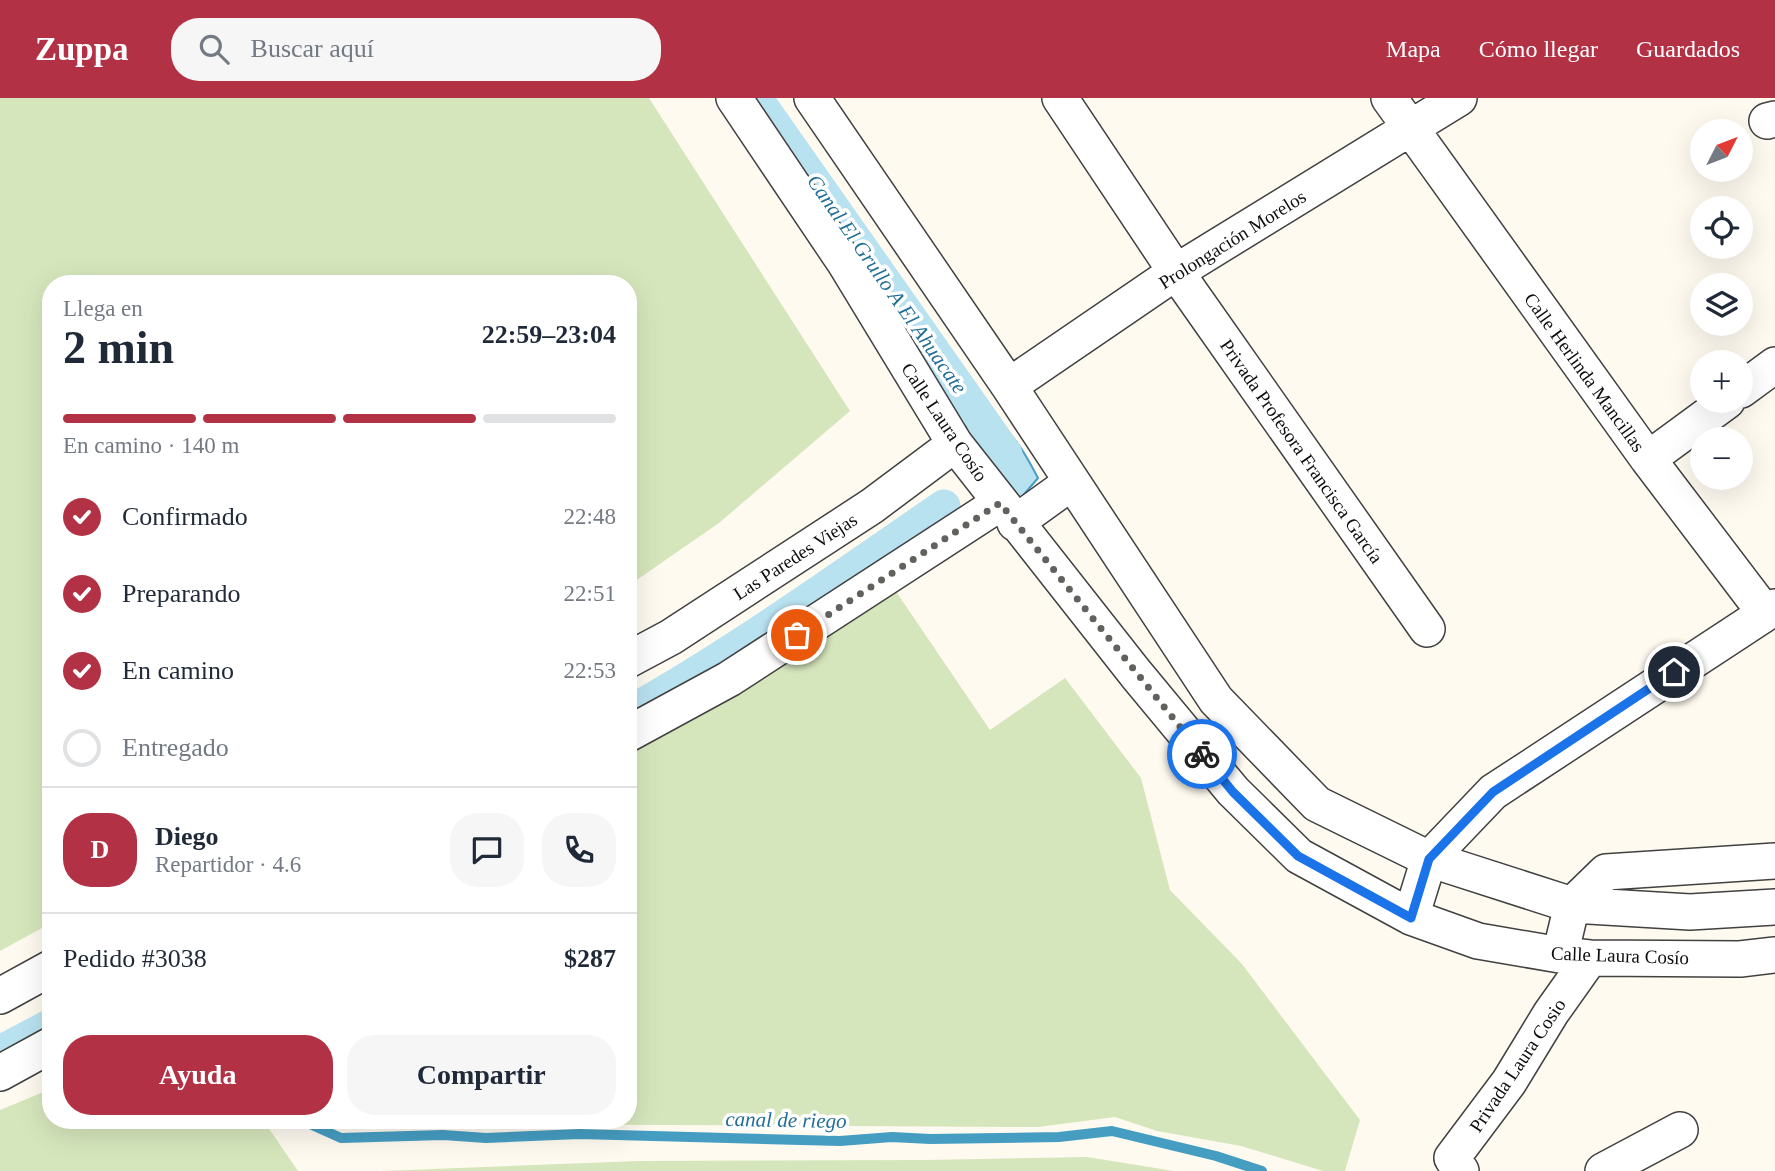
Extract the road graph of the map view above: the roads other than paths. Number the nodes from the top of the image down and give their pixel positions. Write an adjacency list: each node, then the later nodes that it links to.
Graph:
1 (734, 98): 12 (street, Calle Laura Cosío)
2 (812, 98): 10 (street)
3 (1060, 98): 7 (street, Privada Profesora Francisca García)
4 (1389, 98): 6 (street, Calle Herlinda Mancillas)
5 (1459, 98): 6 (street, Prolongación Morelos)
6 (1410, 129): 7 (street, Prolongación Morelos); 13 (street, Calle Herlinda Mancillas)
7 (1176, 272): 10 (street, Prolongación Morelos); 17 (street, Privada Profesora Francisca García)
8 (1775, 365): 9 (street)
9 (1753, 381)
10 (1009, 386): 14 (street)
11 (1711, 413): 13 (street)
12 (955, 444): 15 (street, Calle Laura Cosío); 18 (street, Las Paredes Viejas)
13 (1648, 460): 16 (street, Calle Herlinda Mancillas)
14 (1072, 482): 15 (street); 20 (street)
15 (1008, 513): 19 (street); 21 (street, Calle Laura Cosío)
16 (1770, 610): 22 (street)
17 (1427, 629)
18 (637, 655)
19 (637, 728)
20 (1317, 804): 21 (street); 22 (street)
21 (1298, 856): 26 (street, Calle Laura Cosío)
22 (1429, 859): 24 (street); 26 (street)
23 (1775, 861): 24 (street)
24 (1572, 905): 25 (street); 28 (street)
25 (1775, 907)
26 (1411, 918): 28 (street, Calle Laura Cosío)
27 (1775, 955): 28 (street, Calle Laura Cosío)
28 (1575, 956): 34 (street, Privada Laura Cosio)
29 (42, 973): 30 (street)
30 (0, 996)
31 (42, 1050): 32 (street)
32 (0, 1073)
33 (1681, 1130): 35 (street)
34 (1461, 1171)
35 (1603, 1171)

